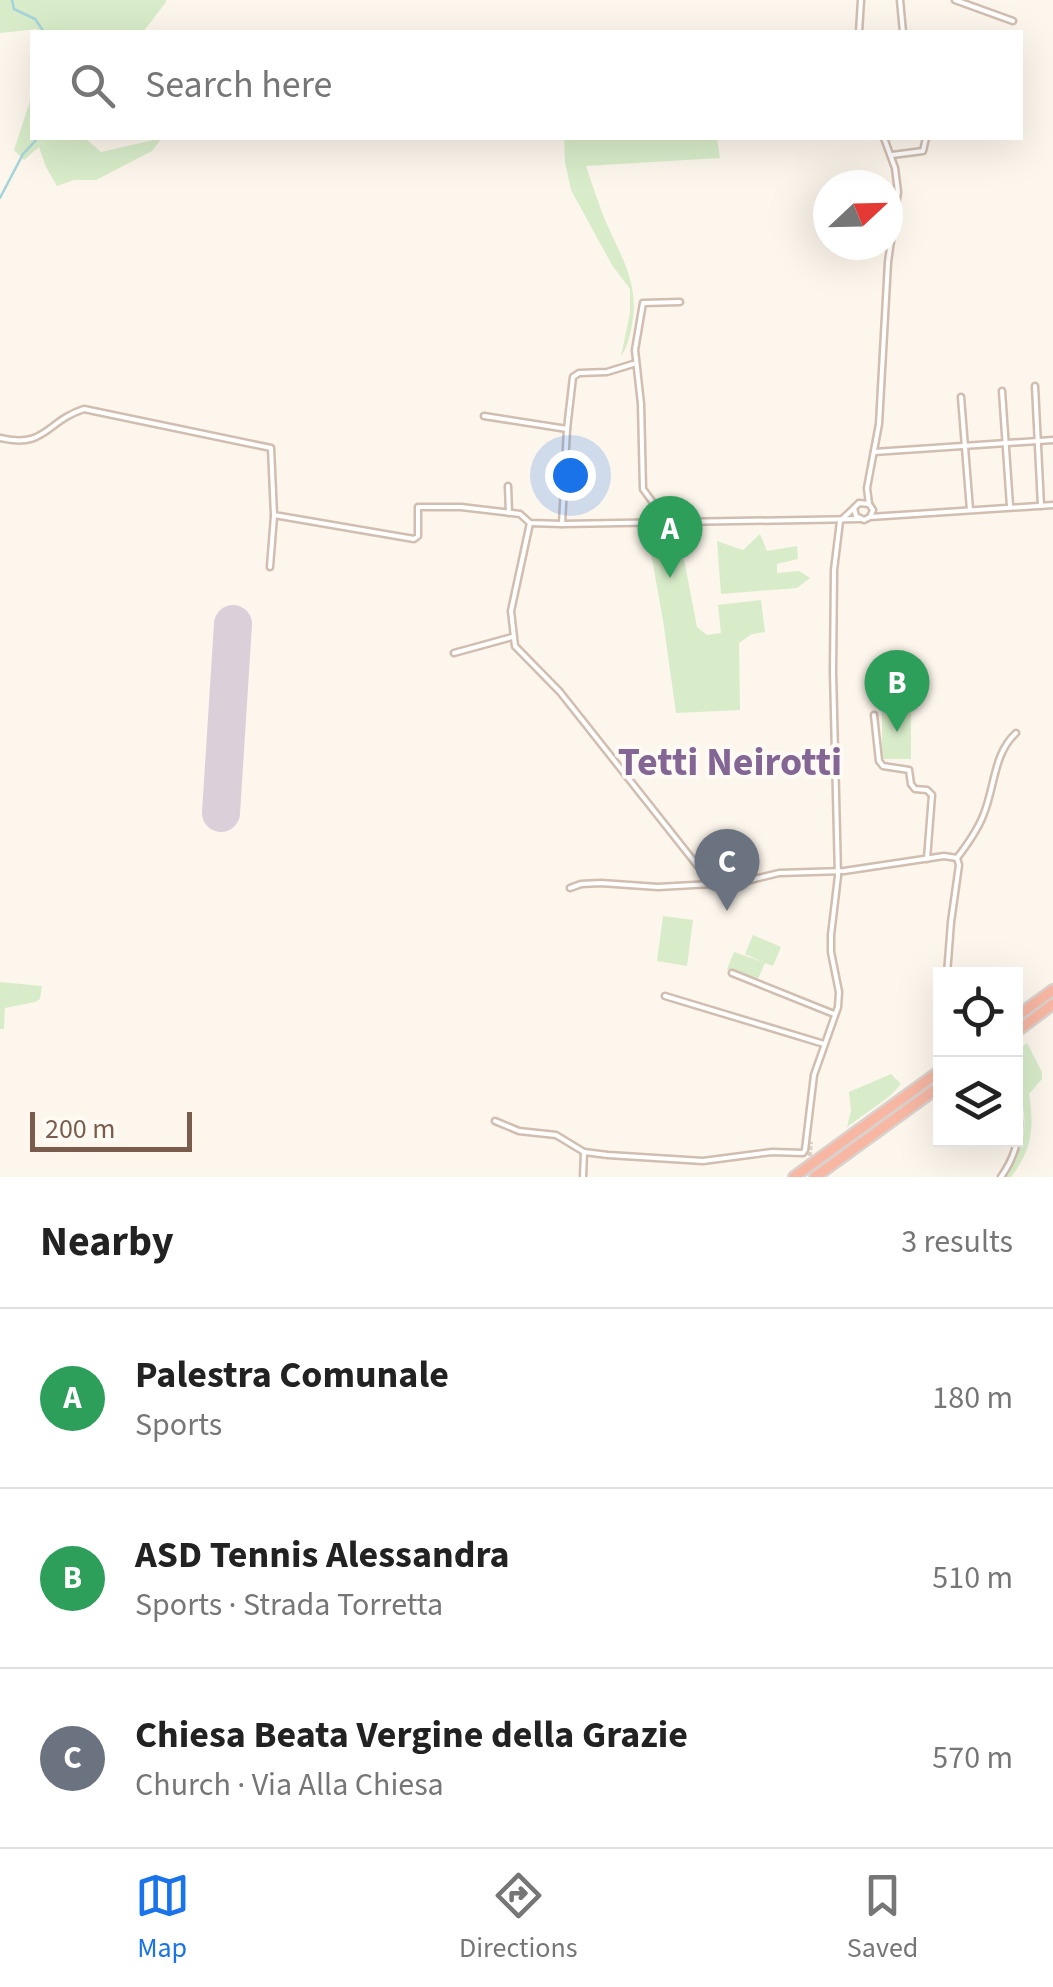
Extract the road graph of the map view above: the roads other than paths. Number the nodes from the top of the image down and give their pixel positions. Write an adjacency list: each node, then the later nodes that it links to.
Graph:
1 (861, 0): 5 (street)
2 (900, 0): 6 (street)
3 (955, 0): 4 (street)
4 (1013, 21)
5 (859, 30)
6 (903, 30)
7 (885, 140): 9 (street)
8 (926, 140): 9 (street)
9 (891, 156): 22 (street)
10 (680, 302): 11 (street)
11 (635, 363): 16 (street); 38 (street)
12 (1035, 386): 18 (street)
13 (1002, 391): 20 (street)
14 (961, 397): 21 (street)
15 (484, 416): 16 (street)
16 (568, 429): 40 (street)
17 (0, 438): 32 (street)
18 (1038, 440): 19 (street); 20 (street); 28 (street)
19 (1053, 440)
20 (1005, 444): 21 (street); 29 (street)
21 (965, 446): 22 (street); 30 (street)
22 (874, 452): 24 (street)
23 (508, 486): 31 (street)
24 (868, 488): 26 (street); 27 (street)
25 (1053, 505): 28 (street)
26 (857, 506): 27 (street); 35 (street); 37 (street)
27 (871, 506): 33 (street); 34 (street)
28 (1041, 506): 29 (street)
29 (1010, 508): 30 (street)
30 (970, 510): 34 (street)
31 (509, 513): 32 (street); 39 (street)
32 (274, 515): 42 (street)
33 (870, 517): 34 (street); 35 (street)
34 (887, 517)
35 (860, 519): 36 (street)
36 (850, 520): 37 (street); 41 (street)
37 (840, 521): 38 (street); 41 (street)
38 (668, 522): 40 (street)
39 (530, 523): 40 (street); 43 (street)
40 (562, 524)
41 (838, 536): 49 (street)
42 (270, 566)
43 (512, 637): 44 (street); 50 (street)
44 (454, 653)
45 (874, 715): 47 (street)
46 (1016, 733): 48 (street)
47 (928, 858): 48 (street); 49 (street)
48 (957, 858): 52 (street)
49 (837, 872): 50 (street); 58 (street)
50 (712, 884): 51 (street)
51 (570, 888)
52 (948, 967)
53 (732, 973): 58 (street)
54 (1053, 990): 57 (highway)
55 (664, 996): 60 (street)
56 (1053, 1004): 59 (highway)
57 (1023, 1012)
58 (836, 1015): 60 (street)
59 (1023, 1027)
60 (824, 1044): 64 (street)
61 (933, 1076): 69 (highway)
62 (933, 1091): 70 (highway)
63 (495, 1121): 67 (street)
64 (808, 1123): 65 (street); 67 (street)
65 (810, 1142)
66 (1016, 1147): 71 (street)
67 (584, 1152): 68 (street)
68 (583, 1177)
69 (794, 1177)
70 (815, 1177)
71 (1001, 1177)

